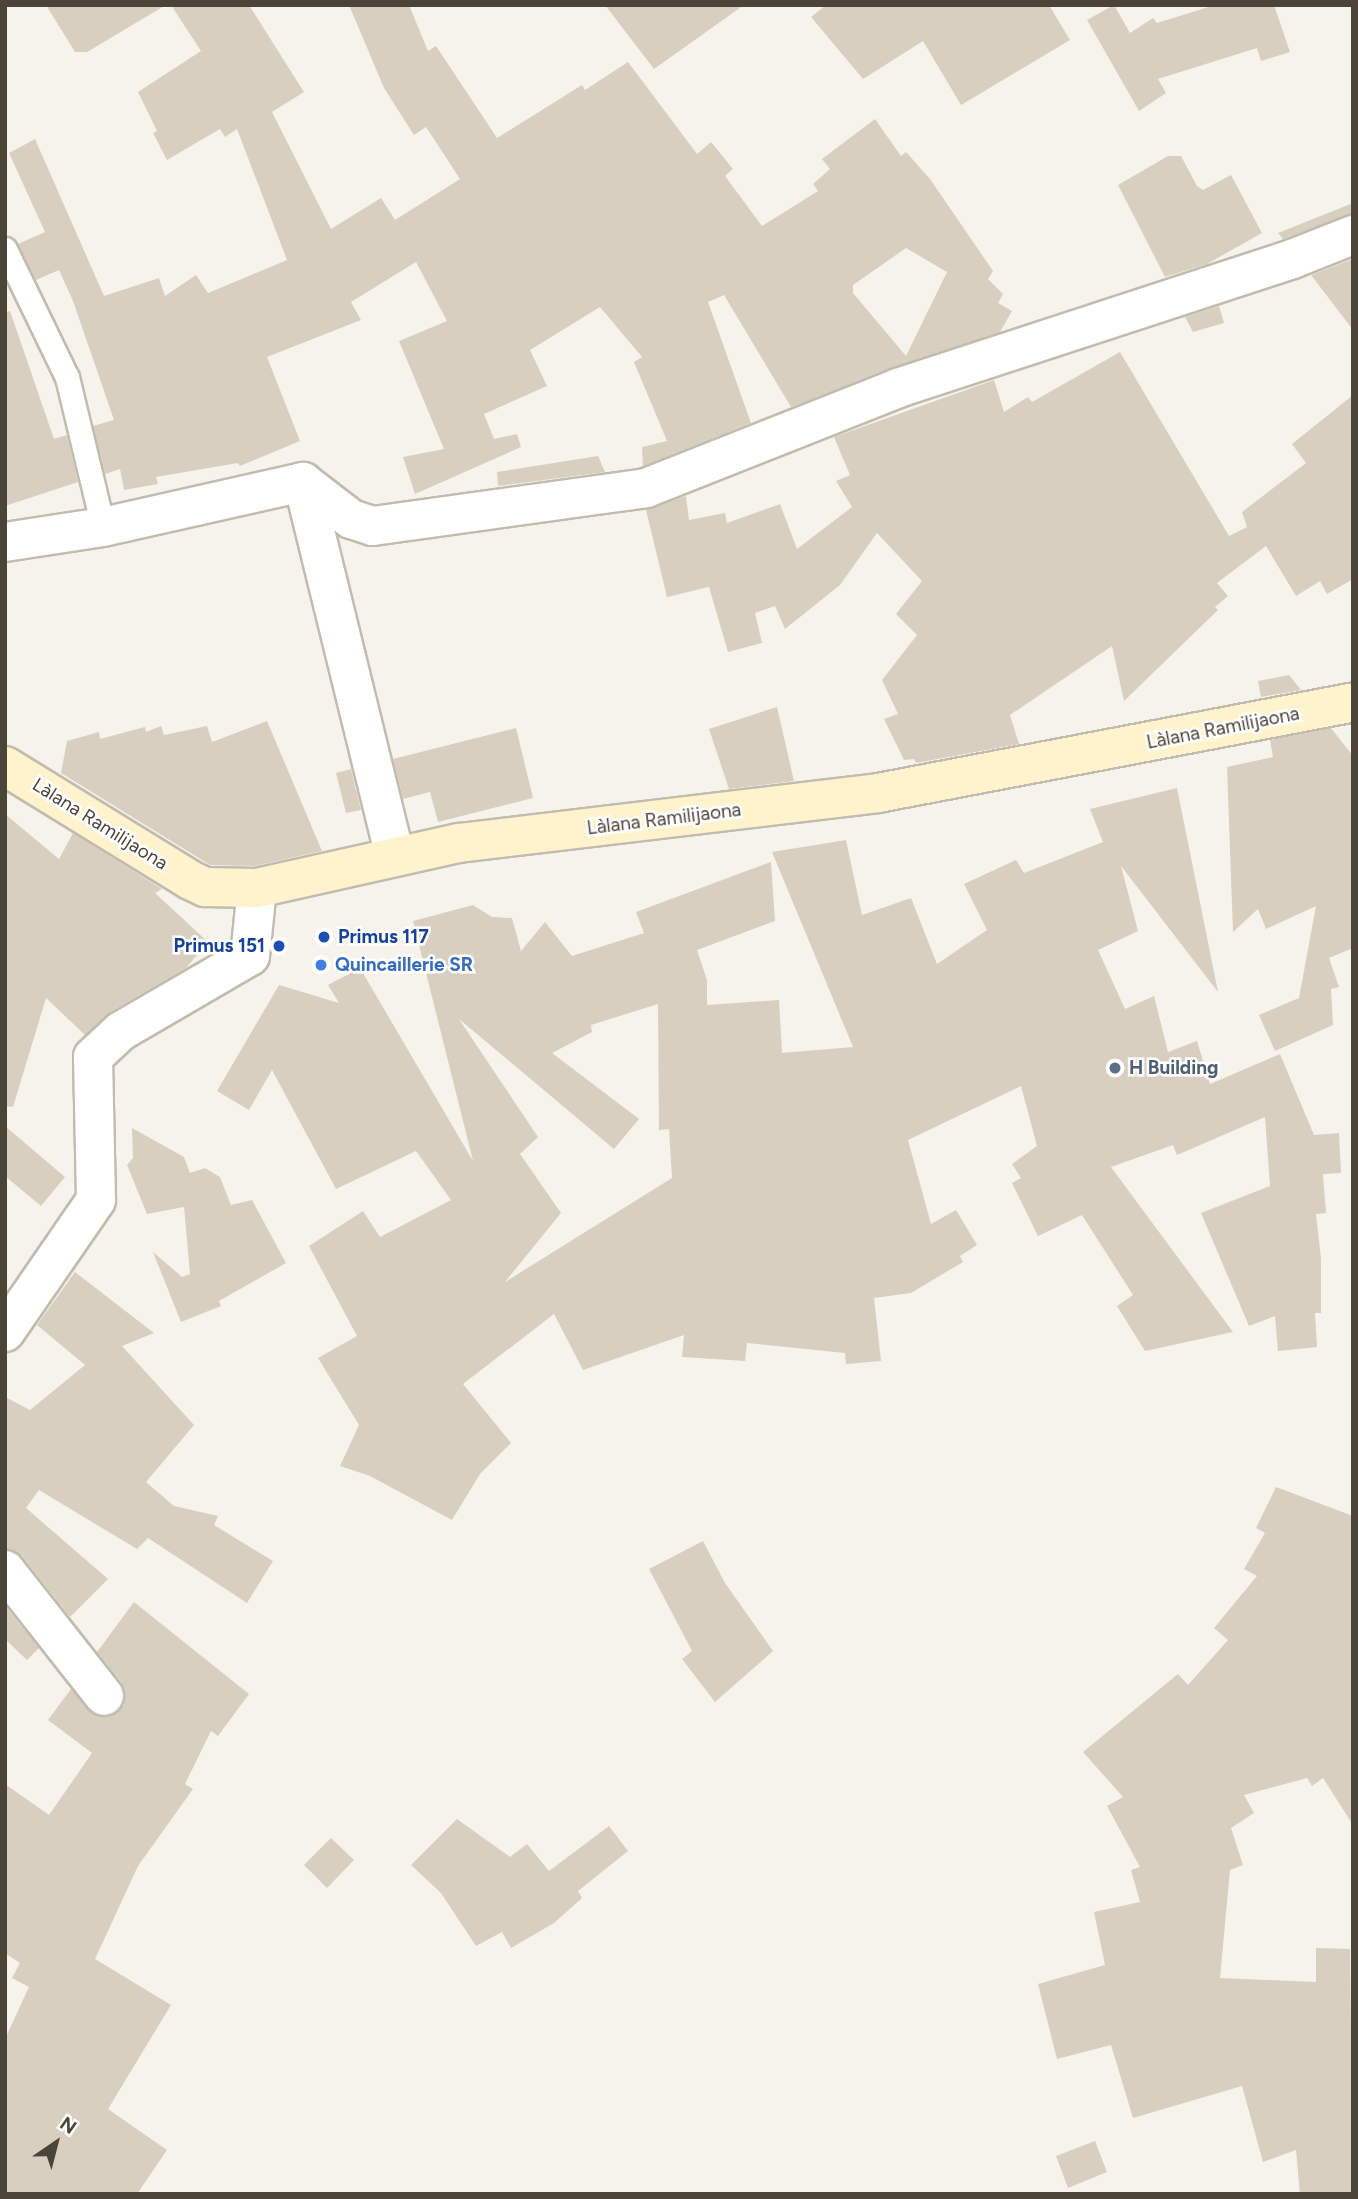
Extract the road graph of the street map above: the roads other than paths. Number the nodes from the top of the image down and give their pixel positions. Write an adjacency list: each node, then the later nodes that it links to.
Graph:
1 (1353, 234): 3 (street)
2 (5, 249): 4 (lane)
3 (303, 482): 4 (street); 8 (street)
4 (103, 527): 5 (street)
5 (5, 542)
6 (1353, 702): 8 (street, Làlana Ramilijaona)
7 (5, 766): 9 (street, Làlana Ramilijaona)
8 (395, 857): 9 (street, Làlana Ramilijaona)
9 (257, 888): 10 (street)
10 (5, 1332)
11 (5, 1570): 12 (street)
12 (104, 1696)

